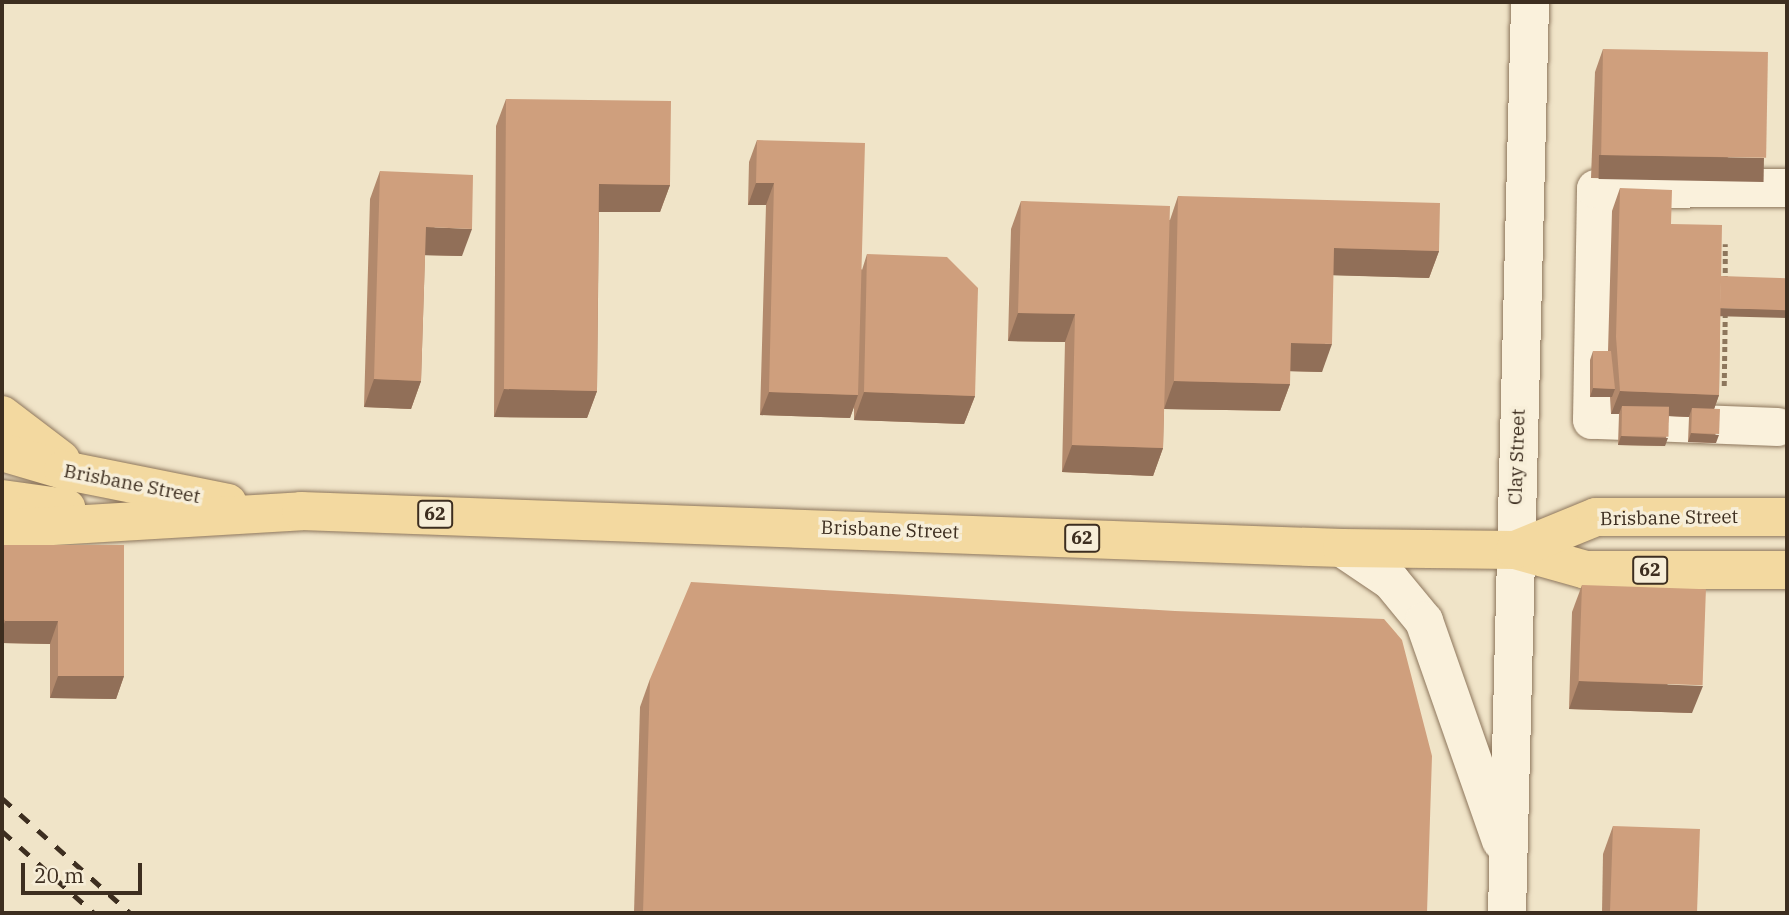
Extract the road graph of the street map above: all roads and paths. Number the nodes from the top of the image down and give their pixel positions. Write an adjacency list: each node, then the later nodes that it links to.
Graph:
1 (1530, 2): 17 (street, Clay Street)
2 (1787, 188): 7 (street)
3 (1725, 244): 4 (path)
4 (1725, 284)
5 (1725, 298): 7 (path)
6 (2, 415): 10 (main road, 62)
7 (1736, 425): 8 (street)
8 (1778, 427)
9 (2, 452): 10 (main road, Brisbane Street / 62)
10 (86, 474): 12 (main road, Brisbane Street / 62)
11 (2, 499): 13 (main road, Brisbane Street / 62)
12 (264, 510): 13 (main road, Brisbane Street / 62); 16 (main road, Brisbane Street / 62)
13 (208, 517): 15 (main road, Brisbane Street)
14 (1787, 517): 17 (main road, Brisbane Street / 62)
15 (2, 529)
16 (1342, 548): 17 (main road, Brisbane Street / 62); 19 (street)
17 (1515, 550): 18 (main road, Brisbane Street / 62); 19 (street, Clay Street)
18 (1787, 570)
19 (1508, 859): 20 (street, Clay Street)
20 (1507, 913)

